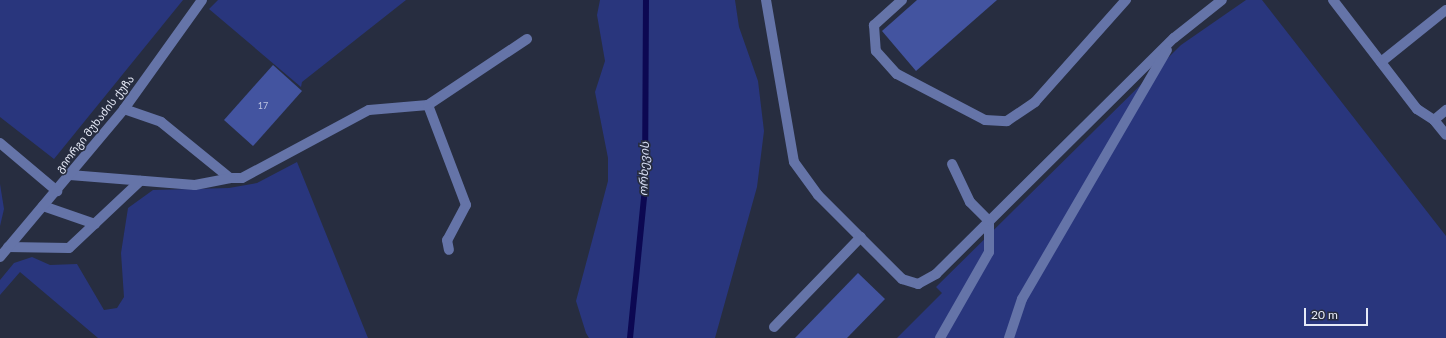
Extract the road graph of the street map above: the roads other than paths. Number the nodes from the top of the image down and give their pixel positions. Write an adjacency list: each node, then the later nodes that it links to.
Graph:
1 (202, 0): 12 (street, გიორგი მუხაძის ქუჩა)
2 (766, 0): 25 (street)
3 (902, 0): 4 (street)
4 (1126, 0)
5 (1222, 0): 8 (street)
6 (1333, 0): 10 (street)
7 (1446, 10): 10 (street)
8 (1174, 38): 23 (street); 31 (street)
9 (527, 39): 11 (street)
10 (1381, 62): 14 (street)
11 (428, 105): 19 (street); 27 (street)
12 (124, 109): 18 (street, გიორგი მუხაძის ქუჩა); 19 (street)
13 (1446, 110): 14 (street)
14 (1434, 120): 15 (street)
15 (1446, 135)
16 (0, 143): 21 (street)
17 (952, 164): 23 (street)
18 (70, 175): 20 (street); 21 (street, გიორგი მუხაძის ქუჩა)
19 (230, 178): 20 (street)
20 (140, 181): 24 (street)
21 (57, 191): 22 (street, გიორგი მუხაძის ქუჩა)
22 (43, 206): 24 (street); 26 (street, გიორგი მუხაძის ქუჩა)
23 (989, 221): 25 (street); 30 (street)
24 (95, 224): 26 (street)
25 (861, 237): 29 (street)
26 (8, 247): 28 (street, გიორგი მუხაძის ქუჩა)
27 (449, 250)
28 (0, 257)
29 (774, 327)
30 (940, 338)
31 (1009, 338)

